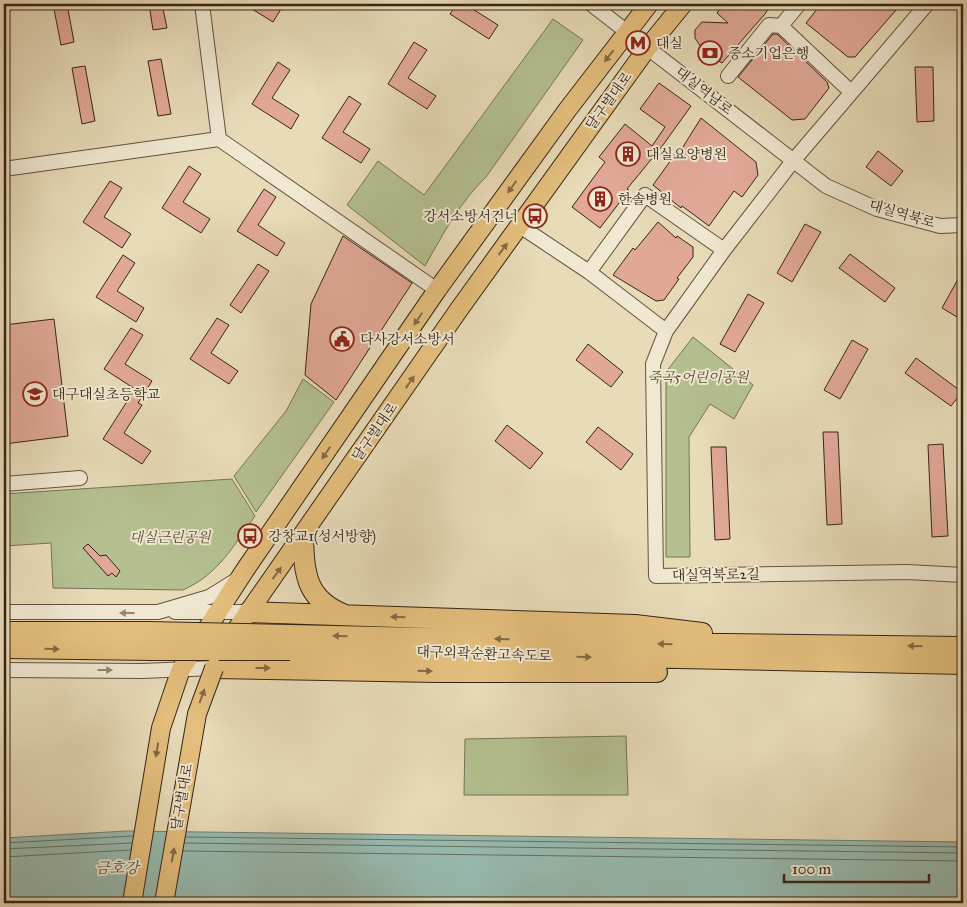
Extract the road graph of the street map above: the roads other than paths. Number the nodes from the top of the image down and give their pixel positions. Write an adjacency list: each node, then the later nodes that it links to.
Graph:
1 (202, 4): 12 (street)
2 (591, 4): 8 (street, 대실역남로)
3 (649, 4): 8 (main road, 달구벌대로)
4 (683, 4): 9 (main road, 달구벌대로)
5 (799, 4): 7 (street)
6 (927, 4): 11 (street, 대실역북로2길)
7 (781, 26): 10 (street); 11 (street)
8 (628, 31): 9 (street, 대실역남로); 19 (main road, 달구벌대로, one-way to 19)
9 (648, 47): 13 (street, 대실역남로); 16 (main road, 달구벌대로)
10 (728, 76)
11 (851, 92): 13 (street, 대실역북로2길)
12 (219, 139): 14 (street); 19 (street)
13 (793, 161): 15 (street, 대실역북로); 17 (street, 대실역북로2길)
14 (4, 169)
15 (963, 225)
16 (520, 226): 18 (street); 23 (main road, 달구벌대로, one-way to 16)
17 (724, 250): 18 (street); 20 (street, 대실역북로2길)
18 (589, 272): 20 (street)
19 (438, 290): 25 (main road, 달구벌대로, one-way to 25)
20 (666, 331): 24 (street, 대실역북로2길)
21 (80, 478): 22 (street)
22 (4, 484)
23 (303, 536): 29 (main road, 달구벌대로, one-way to 23); 30 (highway)
24 (963, 575)
25 (239, 579): 27 (street); 28 (main road, 달구벌대로)
26 (4, 612): 27 (street, one-way to 26)
27 (158, 612): 28 (street)
28 (217, 612): 29 (street); 40 (main road, 달구벌대로)
29 (249, 612): 30 (highway); 39 (main road, 달구벌대로)
30 (349, 616): 34 (highway, one-way to 30)
31 (4, 632): 32 (highway, 대구외곽순환고속도로)
32 (150, 641): 33 (highway, 대구외곽순환고속도로, bridge); 36 (highway, 대구외곽순환고속도로, one-way to 32)
33 (290, 643): 34 (highway, 대구외곽순환고속도로, one-way to 33); 37 (highway, 대구외곽순환고속도로, one-way to 37)
34 (796, 645): 35 (highway, 대구외곽순환고속도로, one-way to 34)
35 (963, 647)
36 (4, 648)
37 (856, 662): 38 (highway, 대구외곽순환고속도로); 39 (highway, one-way to 37)
38 (963, 664)
39 (214, 668): 40 (street); 43 (main road, 달구벌대로, one-way to 39, bridge)
40 (181, 669): 41 (street, one-way to 40); 42 (main road, 달구벌대로, one-way to 42)
41 (4, 670)
42 (132, 903)
43 (164, 903)

